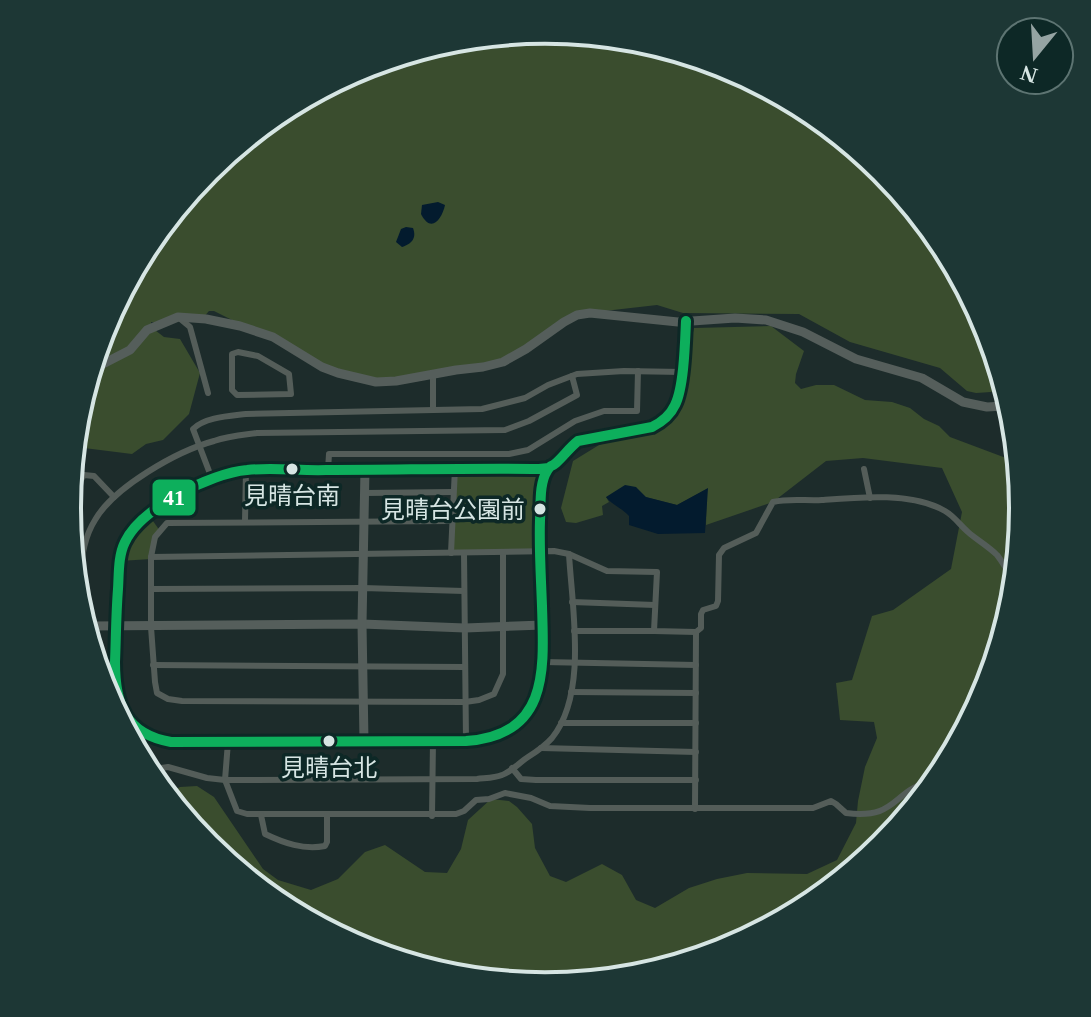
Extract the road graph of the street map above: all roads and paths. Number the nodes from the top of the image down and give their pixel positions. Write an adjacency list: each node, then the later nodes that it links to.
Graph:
1 (178, 317): 3 (street); 6 (street); 8 (street)
2 (686, 321): 5 (street); 6 (street); 10 (street)
3 (105, 363)
4 (638, 371): 5 (street); 7 (street); 19 (street)
5 (682, 372): 15 (street)
6 (433, 374): 11 (street)
7 (572, 376): 11 (street); 13 (street)
8 (208, 393)
9 (291, 394): 9 (street); 12 (street)
10 (998, 406)
11 (433, 410): 12 (street)
12 (291, 413): 13 (street)
13 (201, 445): 21 (street); 24 (street)
14 (455, 468): 15 (street); 16 (street); 22 (street)
15 (549, 468): 29 (street)
16 (365, 469): 19 (street); 23 (street)
17 (864, 469): 25 (street)
18 (246, 470): 19 (street); 21 (street); 26 (street)
19 (328, 470)
20 (82, 478): 24 (street)
21 (212, 479): 44 (street)
22 (453, 492): 23 (street); 27 (street)
23 (365, 493): 28 (street)
24 (114, 497): 34 (street)
25 (870, 498): 37 (street); 52 (street)
26 (245, 521): 28 (street); 36 (street)
27 (452, 521): 28 (street); 32 (street)
28 (363, 523): 31 (street)
29 (539, 550): 30 (street); 35 (street); 45 (street)
30 (503, 552): 33 (street); 47 (street)
31 (363, 553): 32 (street); 36 (street); 38 (street)
32 (451, 553): 33 (street)
33 (464, 553): 40 (street)
34 (83, 554)
35 (569, 554): 41 (street); 42 (street)
36 (151, 557): 39 (street)
37 (1006, 569)
38 (363, 588): 39 (street); 40 (street); 43 (street)
39 (152, 589): 48 (street)
40 (464, 591): 49 (street)
41 (572, 602): 42 (street); 50 (street)
42 (655, 605): 51 (street)
43 (362, 624): 48 (street); 49 (street); 56 (street)
44 (116, 625): 46 (street); 48 (street); 59 (street)
45 (543, 625): 47 (street); 53 (street)
46 (96, 626)
47 (502, 626): 49 (street); 63 (street)
48 (151, 627): 55 (street)
49 (465, 628): 58 (street)
50 (574, 631): 51 (street); 54 (street)
51 (654, 631): 52 (street)
52 (696, 632): 57 (street)
53 (543, 662): 54 (street); 69 (street)
54 (574, 663): 57 (street); 60 (street)
55 (153, 665): 56 (street); 62 (street)
56 (363, 665): 58 (street); 62 (street)
57 (696, 665): 61 (street)
58 (465, 667): 63 (street)
59 (117, 688)
60 (571, 692): 61 (street); 64 (street)
61 (696, 693): 65 (street)
62 (364, 702): 63 (street); 67 (street)
63 (465, 702): 69 (street)
64 (561, 723): 65 (street); 71 (street)
65 (696, 723): 72 (street)
66 (136, 727): 70 (street)
67 (364, 741): 68 (street); 70 (street)
68 (433, 741): 69 (street); 75 (street)
69 (466, 741)
70 (228, 742): 76 (street)
71 (541, 748): 72 (street); 74 (street)
72 (696, 752): 77 (street)
73 (160, 768): 76 (street)
74 (512, 768): 75 (street); 77 (street)
75 (433, 779): 76 (street); 82 (street)
76 (225, 780): 80 (street)
77 (696, 780): 79 (street)
78 (918, 786): 79 (street)
79 (695, 809): 82 (street)
80 (261, 815): 81 (street); 81 (street)
81 (327, 815): 82 (street)
82 (432, 816)

